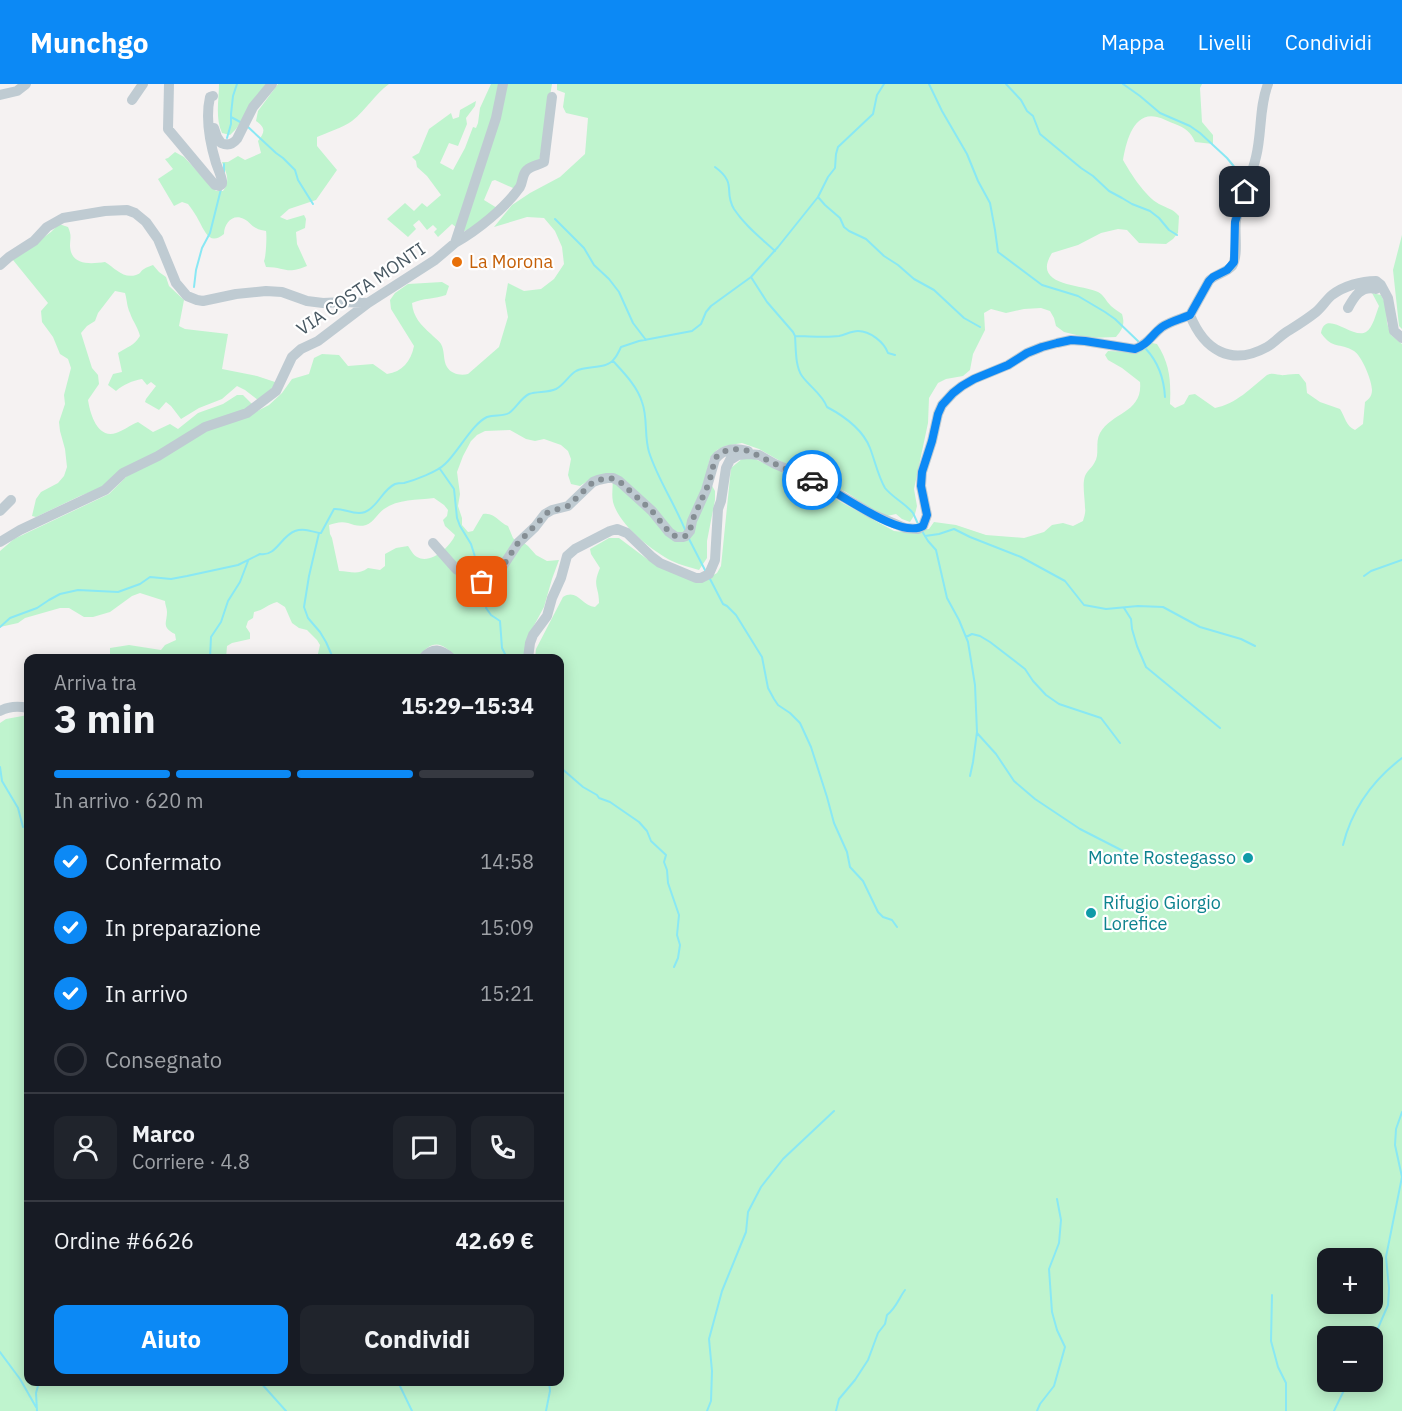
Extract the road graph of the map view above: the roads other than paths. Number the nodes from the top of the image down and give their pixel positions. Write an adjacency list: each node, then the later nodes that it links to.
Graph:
1 (26, 84): 8 (street)
2 (143, 84): 11 (street)
3 (170, 84): 9 (street)
4 (214, 84): 9 (street)
5 (272, 84): 9 (street)
6 (503, 84): 12 (street)
7 (1268, 84): 17 (street)
8 (0, 95)
9 (213, 96)
10 (552, 97): 12 (street, VIA COSTA MONTI)
11 (132, 100)
12 (455, 243): 15 (street, VIA COSTA MONTI)
13 (0, 265): 15 (street)
14 (1385, 291): 16 (street); 17 (street); 18 (street)
15 (368, 303): 22 (street, VIA COSTA MONTI)
16 (1348, 308)
17 (1190, 315): 19 (street)
18 (1402, 338)
19 (759, 455): 23 (street); 26 (street)
20 (11, 500): 21 (street)
21 (0, 511)
22 (0, 542)
23 (433, 543)
24 (428, 654): 25 (street)
25 (447, 654)
26 (529, 654)
27 (24, 708): 28 (street)
28 (0, 711)

